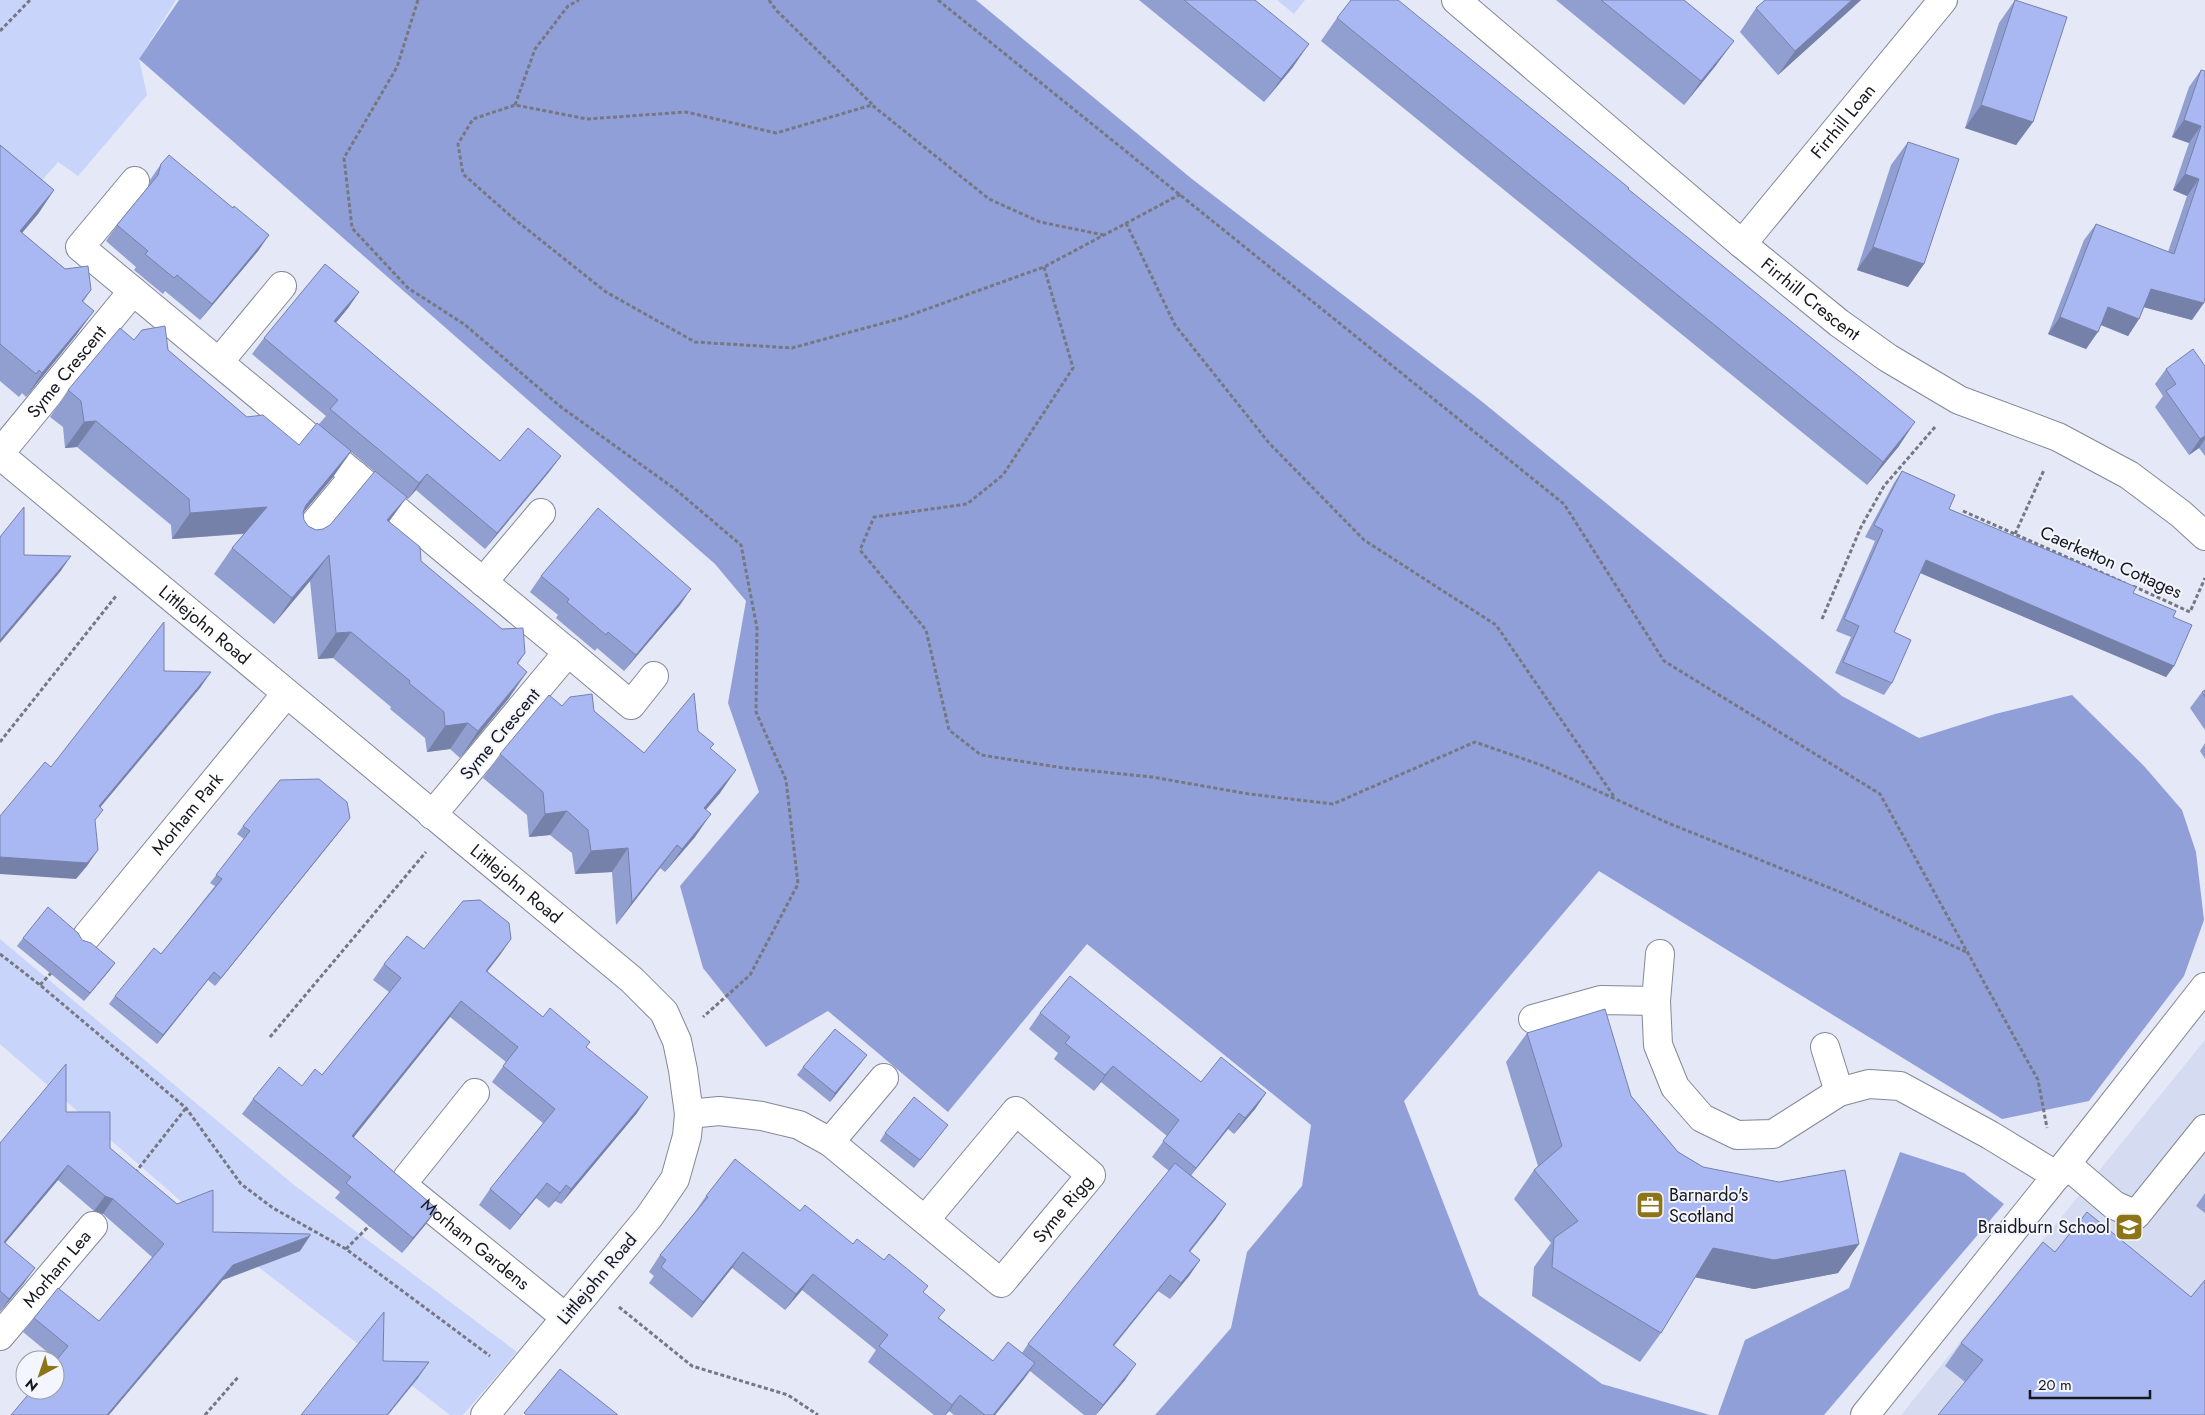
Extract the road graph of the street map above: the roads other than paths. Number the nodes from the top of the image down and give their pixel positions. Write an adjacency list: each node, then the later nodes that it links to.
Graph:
1 (1456, 0): 4 (street, Firrhill Crescent)
2 (1943, 0): 4 (street, Firrhill Loan)
3 (135, 181): 6 (street)
4 (1742, 244): 11 (street, Firrhill Crescent)
5 (282, 286): 7 (street)
6 (133, 291): 7 (street); 8 (street, Syme Crescent)
7 (219, 362): 9 (street)
8 (0, 454): 16 (street, Littlejohn Road)
9 (355, 476): 12 (street); 13 (street)
10 (541, 513): 13 (street)
11 (2205, 536)
12 (300, 541)
13 (483, 582): 14 (street)
14 (568, 652): 15 (street); 17 (street, Syme Crescent)
15 (654, 676)
16 (286, 694): 17 (street, Littlejohn Road); 18 (street, Morham Park)
17 (440, 821): 27 (street, Littlejohn Road)
18 (87, 936)
19 (1660, 954): 21 (street)
20 (2205, 987): 30 (street)
21 (1656, 1001): 22 (street); 25 (street)
22 (1533, 1019)
23 (1825, 1047): 25 (street)
24 (884, 1078): 29 (street)
25 (1839, 1092): 30 (street)
26 (476, 1093): 33 (street, Morham Gardens)
27 (689, 1114): 29 (street, Syme Rigg); 33 (street, Littlejohn Road)
28 (2205, 1129): 30 (street)
29 (830, 1142): 31 (street, Syme Rigg)
30 (2062, 1170): 36 (street)
31 (925, 1220): 31 (street, Syme Rigg)
32 (93, 1226): 34 (street, Morham Lea)
33 (565, 1317): 35 (street, Littlejohn Road)
34 (0, 1336)
35 (484, 1415)
36 (1865, 1415)

